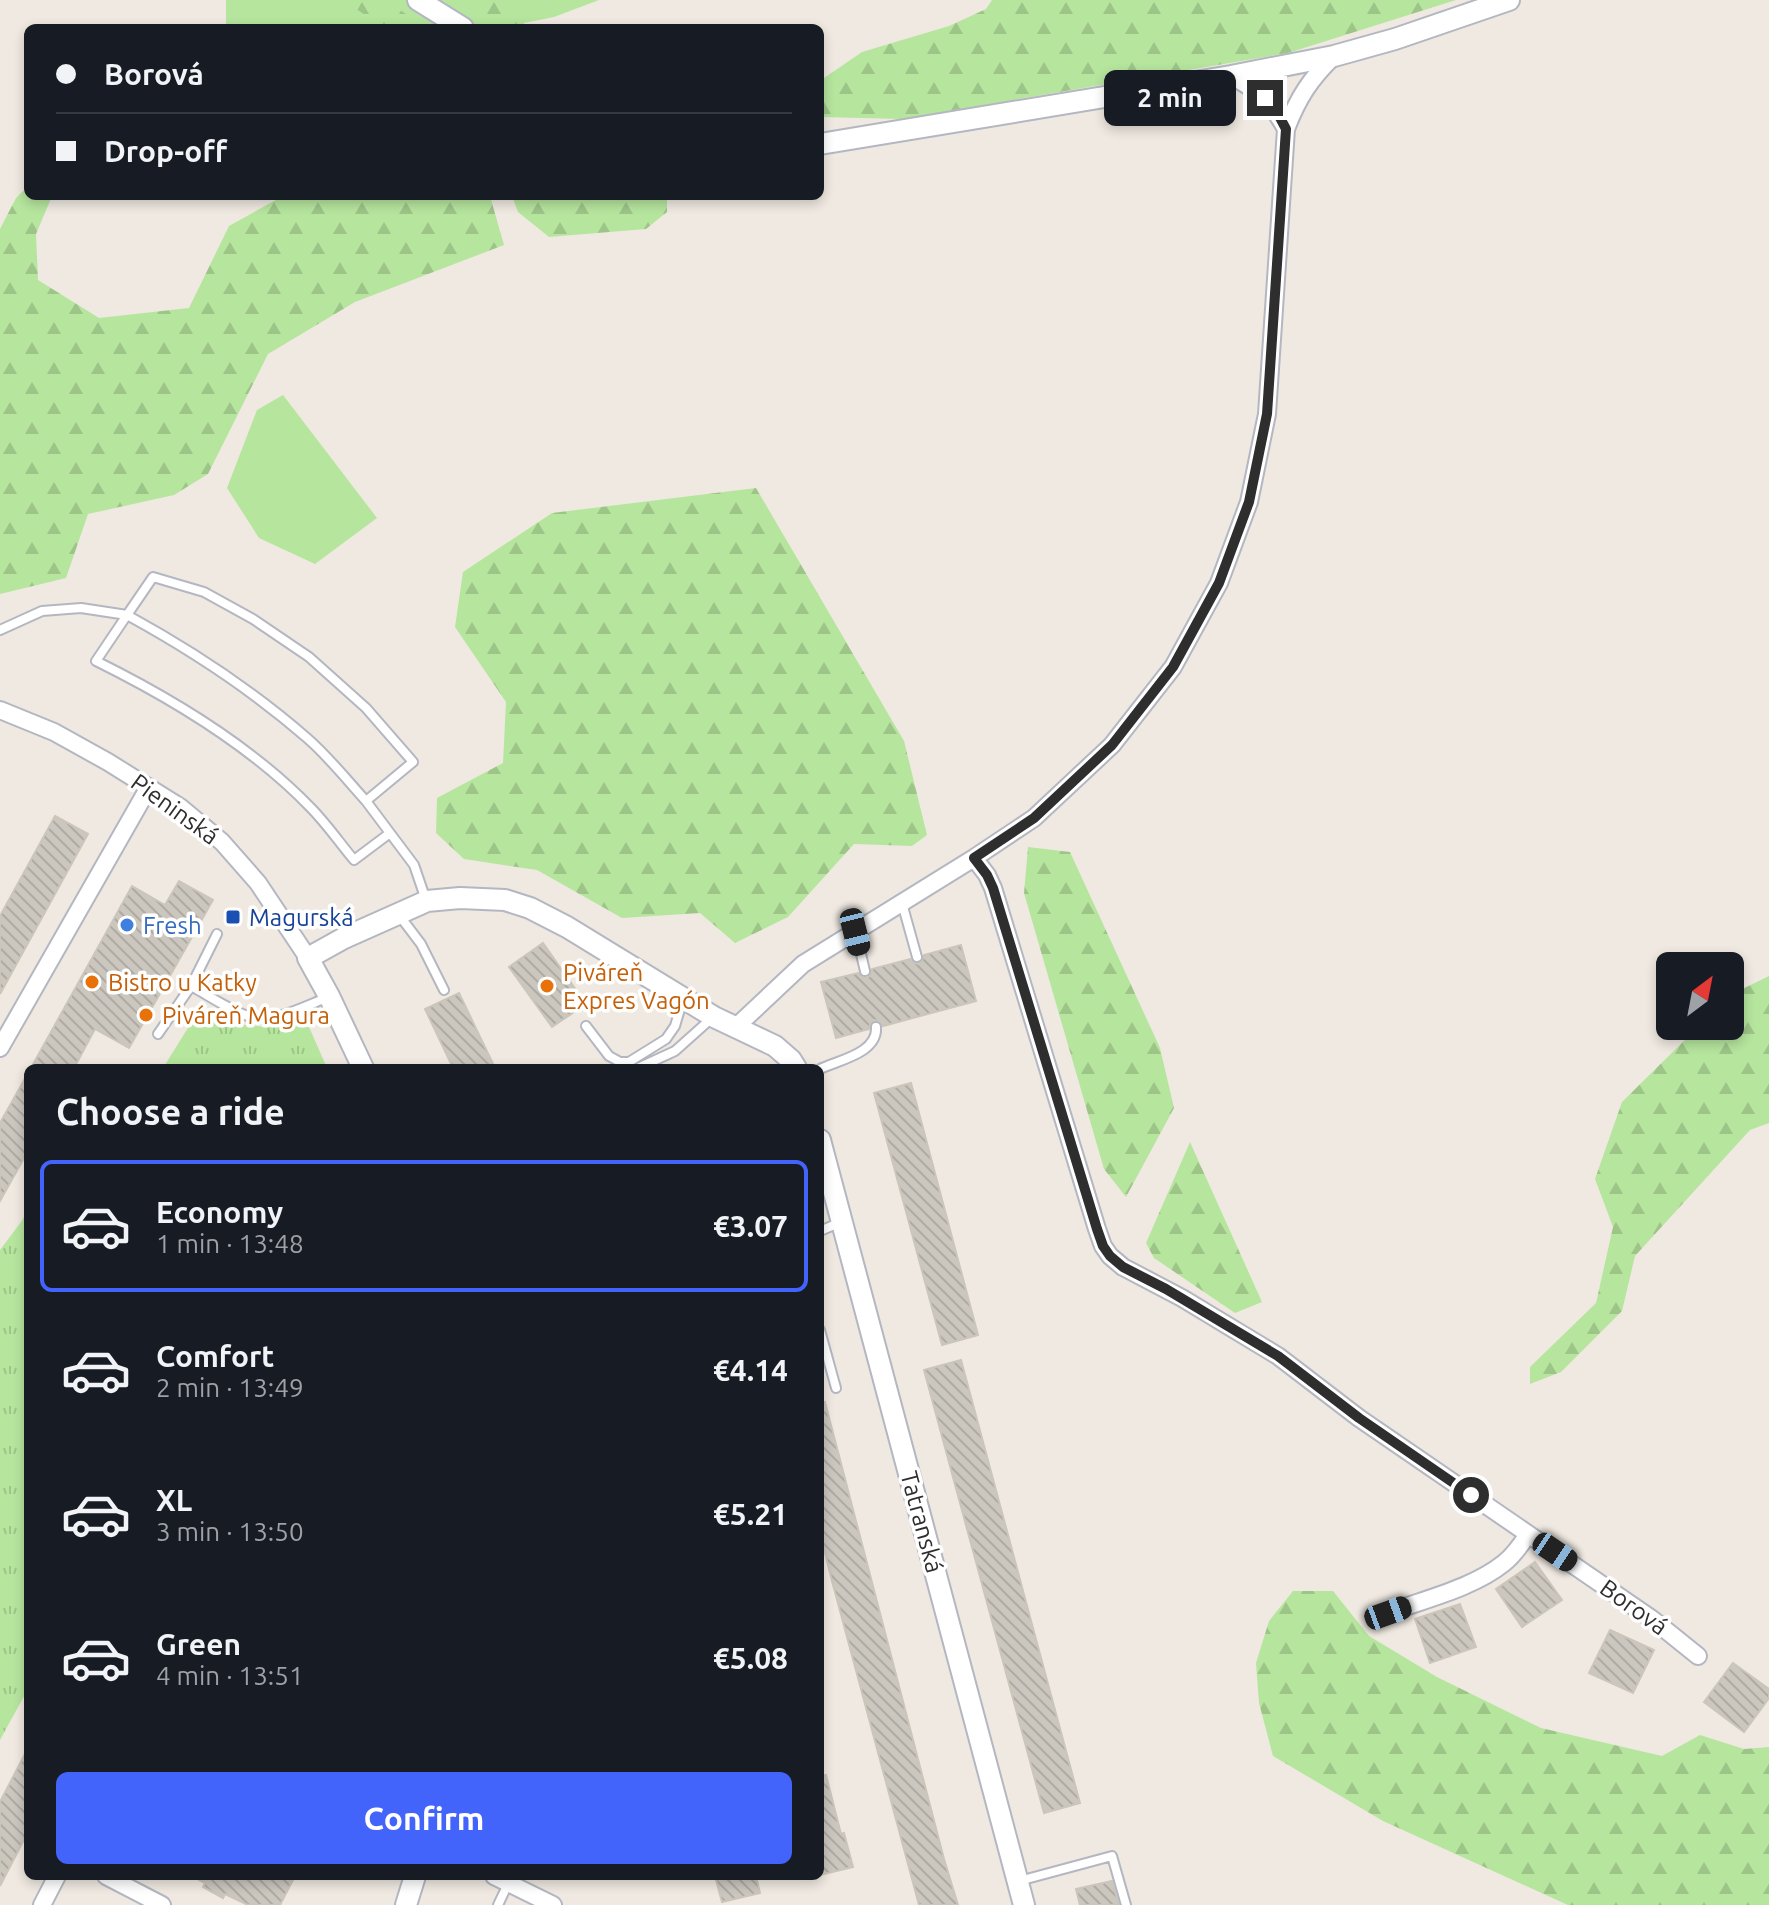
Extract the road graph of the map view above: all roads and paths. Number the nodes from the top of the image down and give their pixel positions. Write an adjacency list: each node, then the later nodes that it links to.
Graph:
1 (418, 0): 3 (street)
2 (1509, 0): 4 (street)
3 (457, 24)
4 (1334, 56): 5 (street); 6 (street)
5 (1231, 76): 6 (street); 7 (street)
6 (1286, 129): 14 (street)
7 (824, 143)
8 (127, 615): 9 (lane); 12 (lane); 12 (lane); 13 (lane)
9 (0, 630)
10 (0, 710): 11 (street, Pieninská)
11 (149, 787): 21 (street, Pieninská); 32 (street)
12 (366, 801): 13 (lane)
13 (390, 833): 15 (lane)
14 (974, 858): 16 (street); 42 (street, Borová)
15 (427, 901): 17 (street); 26 (street)
16 (902, 903): 18 (street); 20 (lane)
17 (398, 914): 21 (street); 24 (lane)
18 (855, 932): 22 (lane); 29 (street)
19 (217, 934): 23 (lane)
20 (917, 957)
21 (308, 958): 25 (street)
22 (865, 971)
23 (191, 986): 25 (lane); 31 (lane)
24 (444, 990)
25 (329, 996): 33 (street)
26 (683, 998): 27 (street); 28 (lane)
27 (714, 1017): 29 (street); 34 (lane)
28 (586, 1026)
29 (736, 1027): 35 (street)
30 (876, 1027): 36 (lane)
31 (158, 1034)
32 (0, 1048)
33 (361, 1064)
34 (647, 1064)
35 (794, 1064)
36 (824, 1067)
37 (824, 1156): 38 (street, Tatranská)
38 (841, 1222): 39 (lane); 49 (street, Tatranská)
39 (824, 1229)
40 (824, 1344): 41 (lane)
41 (836, 1388)
42 (1528, 1534): 43 (street); 44 (street, Borová)
43 (1388, 1613)
44 (1698, 1656)
45 (55, 1880): 50 (street)
46 (114, 1880): 51 (street)
47 (414, 1880): 52 (street)
48 (502, 1880): 53 (lane); 54 (street)
49 (1018, 1882): 55 (street, Tatranská); 56 (lane)
50 (42, 1905)
51 (162, 1905)
52 (406, 1905)
53 (498, 1905)
54 (553, 1905)
55 (1024, 1905)
56 (1126, 1905)

